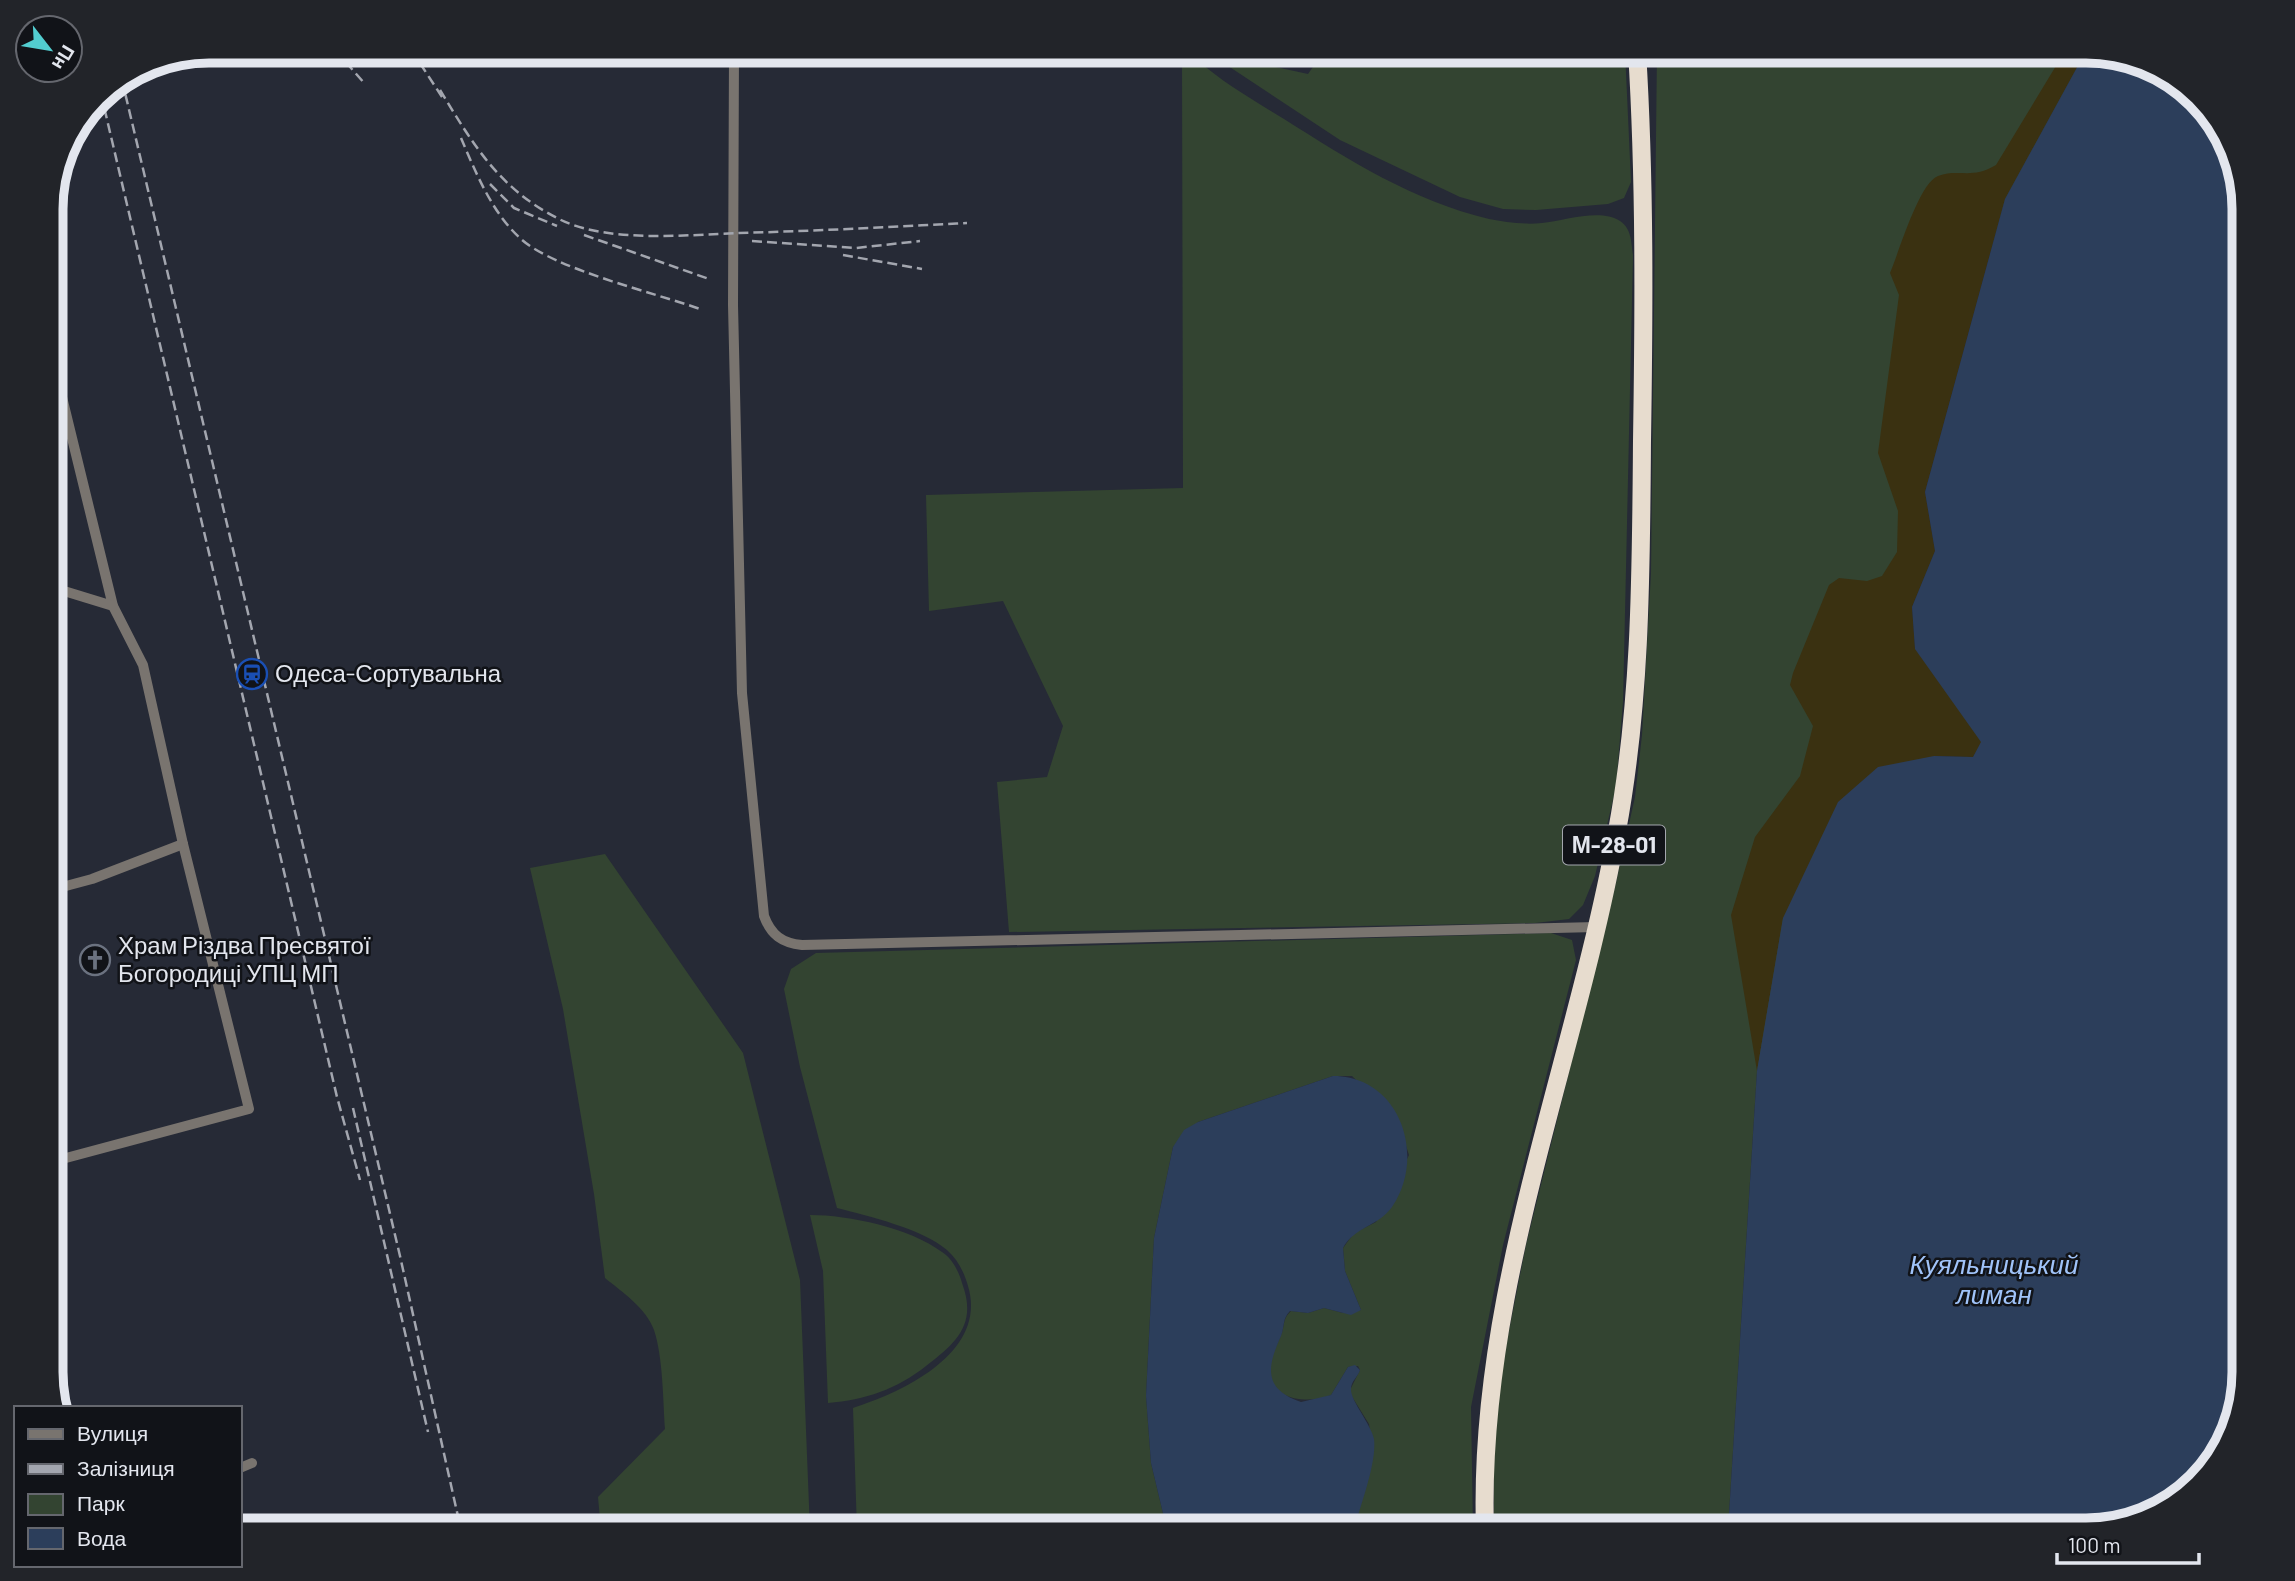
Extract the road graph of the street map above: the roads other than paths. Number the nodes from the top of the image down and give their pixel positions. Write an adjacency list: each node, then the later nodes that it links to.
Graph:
1 (734, 63): 10 (street)
2 (1638, 63): 4 (highway, М-28-01)
3 (1647, 63): 4 (highway, М-28-01)
4 (1643, 148): 10 (highway, М-28-01)
5 (63, 401): 7 (street)
6 (63, 591): 7 (street)
7 (113, 606): 8 (street)
8 (183, 844): 9 (street); 11 (street)
9 (63, 887)
10 (1596, 927): 14 (highway, М-28-01)
11 (63, 1159)
12 (252, 1463): 13 (street)
13 (242, 1467)
14 (1485, 1518)

